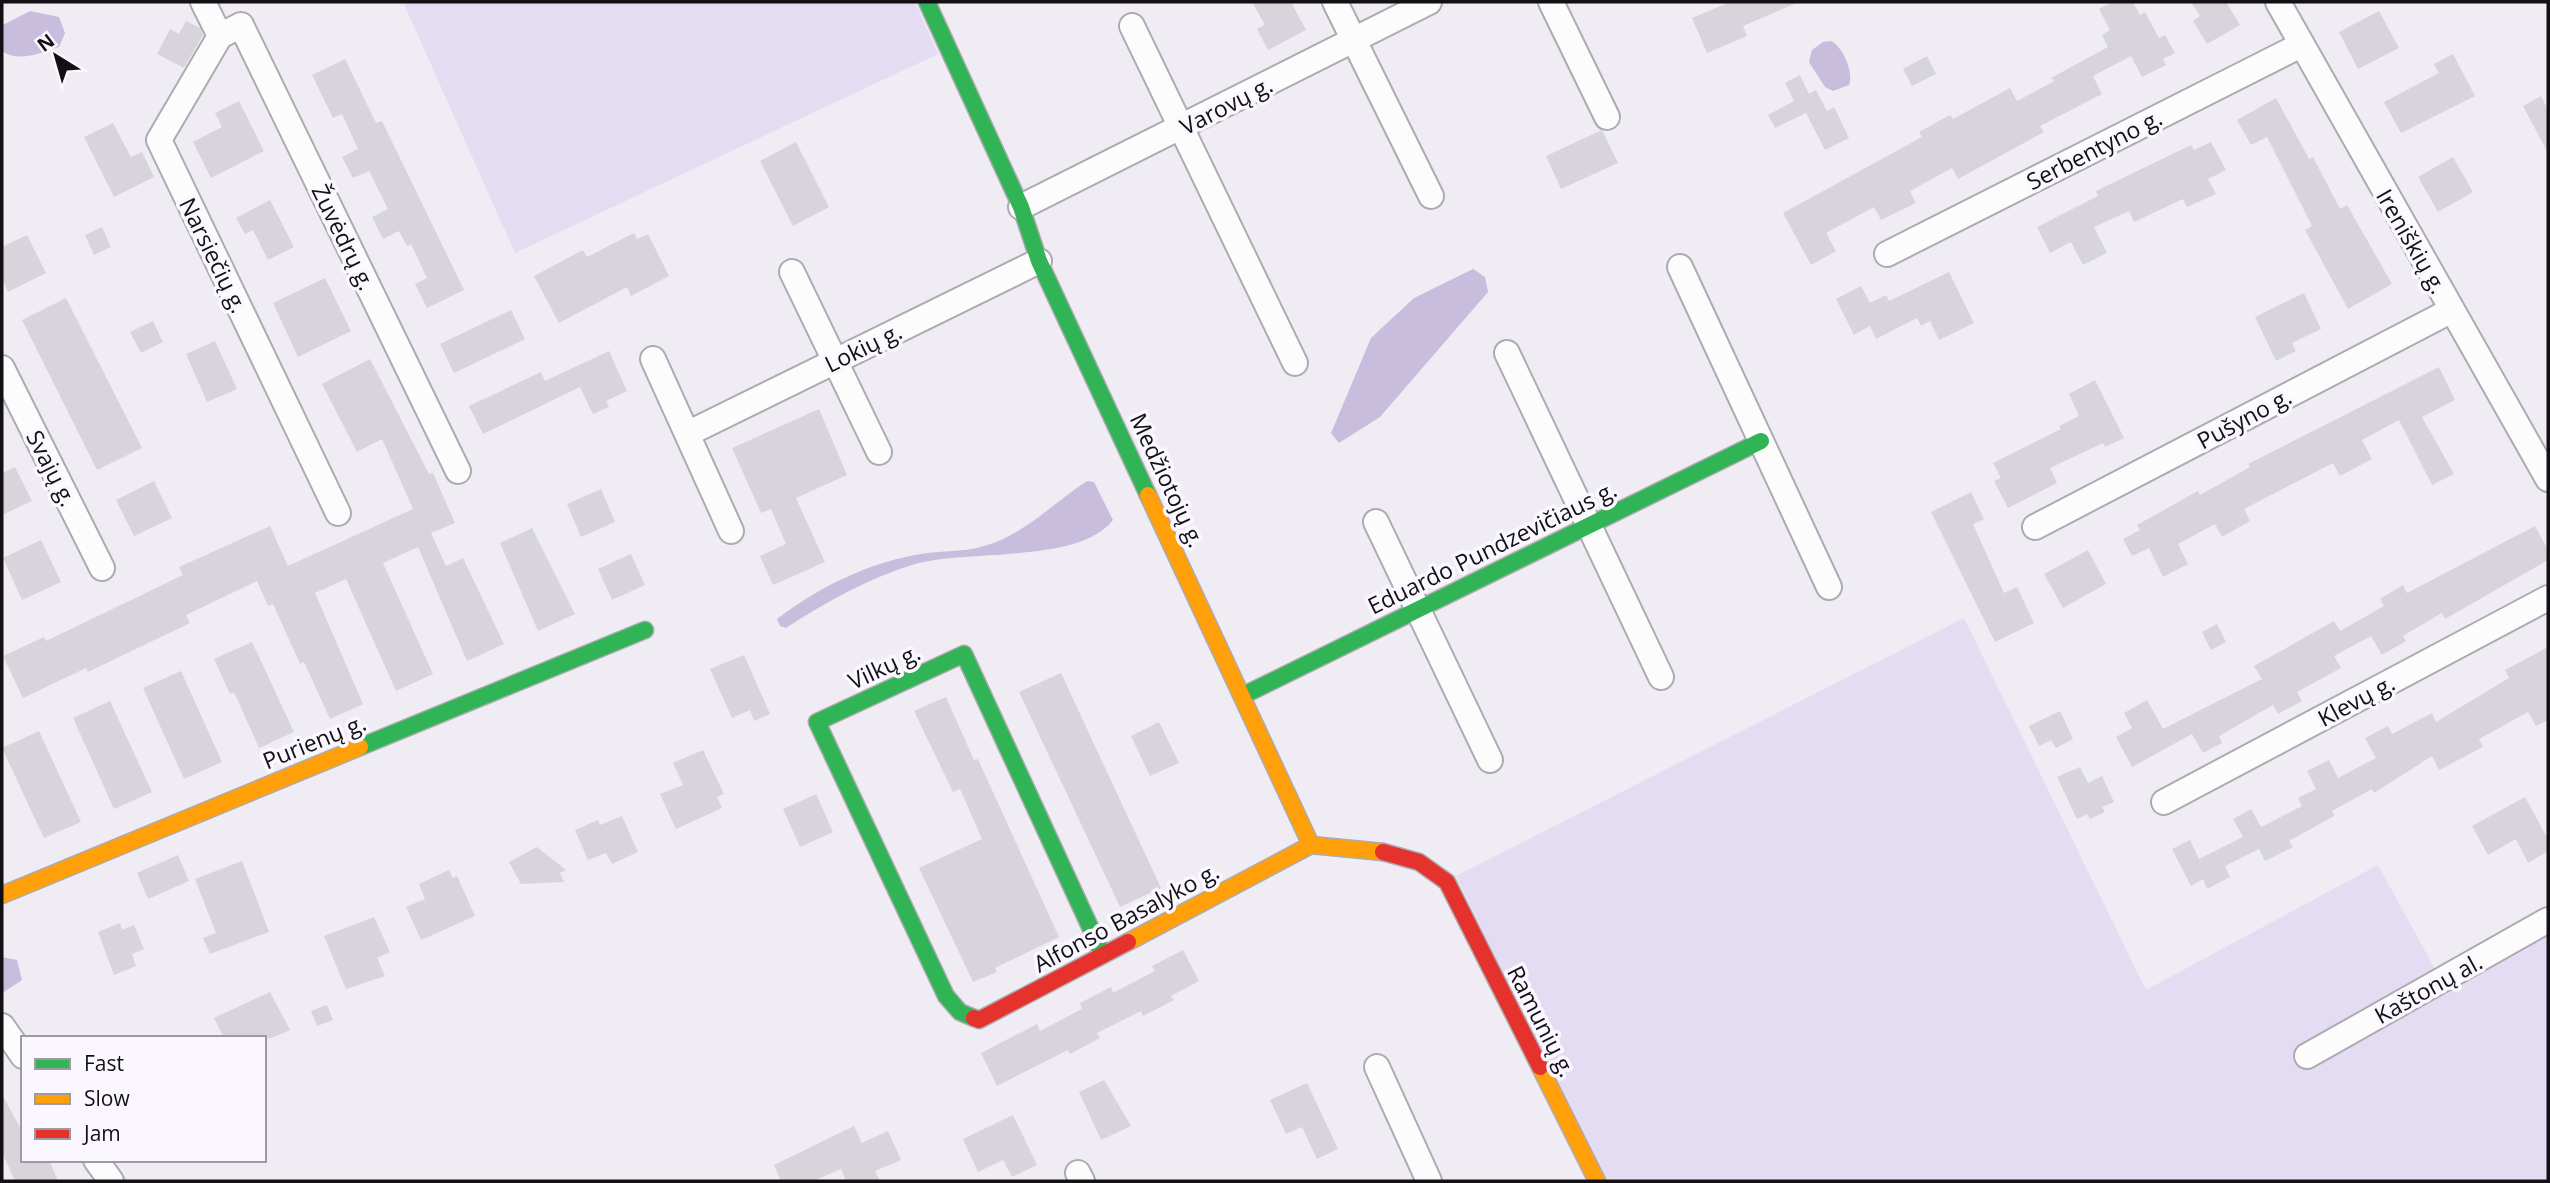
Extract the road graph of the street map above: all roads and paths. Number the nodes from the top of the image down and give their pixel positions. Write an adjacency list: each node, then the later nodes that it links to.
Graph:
1 (202, 2): 8 (street)
2 (927, 2): 14 (street, Medžiotojų g.)
3 (1335, 2): 9 (street)
4 (1429, 2): 9 (street, Varovų g.)
5 (1551, 2): 11 (street)
6 (2277, 2): 10 (street, Ireniškių g.)
7 (1132, 26): 12 (street)
8 (220, 36): 28 (street, Žuvėdrų g.); 30 (street, Narsiečių g.)
9 (1354, 41): 12 (street, Varovų g.); 13 (street)
10 (2301, 45): 15 (street, Serbentyno g.); 19 (street, Ireniškių g.)
11 (1608, 117)
12 (1181, 128): 14 (street, Varovų g.); 23 (street)
13 (1431, 196)
14 (1021, 206): 16 (street, Medžiotojų g.)
15 (1887, 254)
16 (1039, 261): 22 (street, Lokių g.); 41 (street, Medžiotojų g.)
17 (1680, 267): 26 (street)
18 (792, 272): 22 (street)
19 (2452, 310): 29 (street, Ireniškių g.); 33 (street, Pušyno g.)
20 (1507, 353): 32 (street)
21 (653, 359): 25 (street)
22 (835, 361): 25 (street, Lokių g.); 27 (street)
23 (1296, 363)
24 (2, 368): 35 (street, Svajų g.)
25 (687, 434): 34 (street)
26 (1761, 441): 32 (street, Eduardo Pundzevičiaus g.); 36 (street)
27 (879, 452)
28 (458, 471)
29 (2548, 479)
30 (338, 513)
31 (1376, 522): 38 (street)
32 (1589, 525): 38 (street, Eduardo Pundzevičiaus g.); 40 (street)
33 (2035, 527)
34 (731, 531)
35 (102, 568)
36 (1829, 587)
37 (2548, 598): 43 (street, Klevų g.)
38 (1417, 609): 41 (street, Eduardo Pundzevičiaus g.); 42 (street)
39 (645, 629): 45 (street, Purienų g.)
40 (1661, 677)
41 (1244, 695): 44 (street, Medžiotojų g.)
42 (1490, 760)
43 (2164, 802)
44 (1311, 845): 47 (street, Alfonso Basalyko g.); 54 (street, Ramunių g.)
45 (2, 895)
46 (2548, 920): 49 (street, Kaštonų al.)
47 (1103, 955): 48 (street, Alfonso Basalyko g.); 48 (street, Vilkų g.)
48 (960, 1012)
49 (2307, 1056)
50 (1377, 1067): 53 (street)
51 (97, 1162): 52 (street)
52 (111, 1181)
53 (1429, 1181)
54 (1597, 1181)

